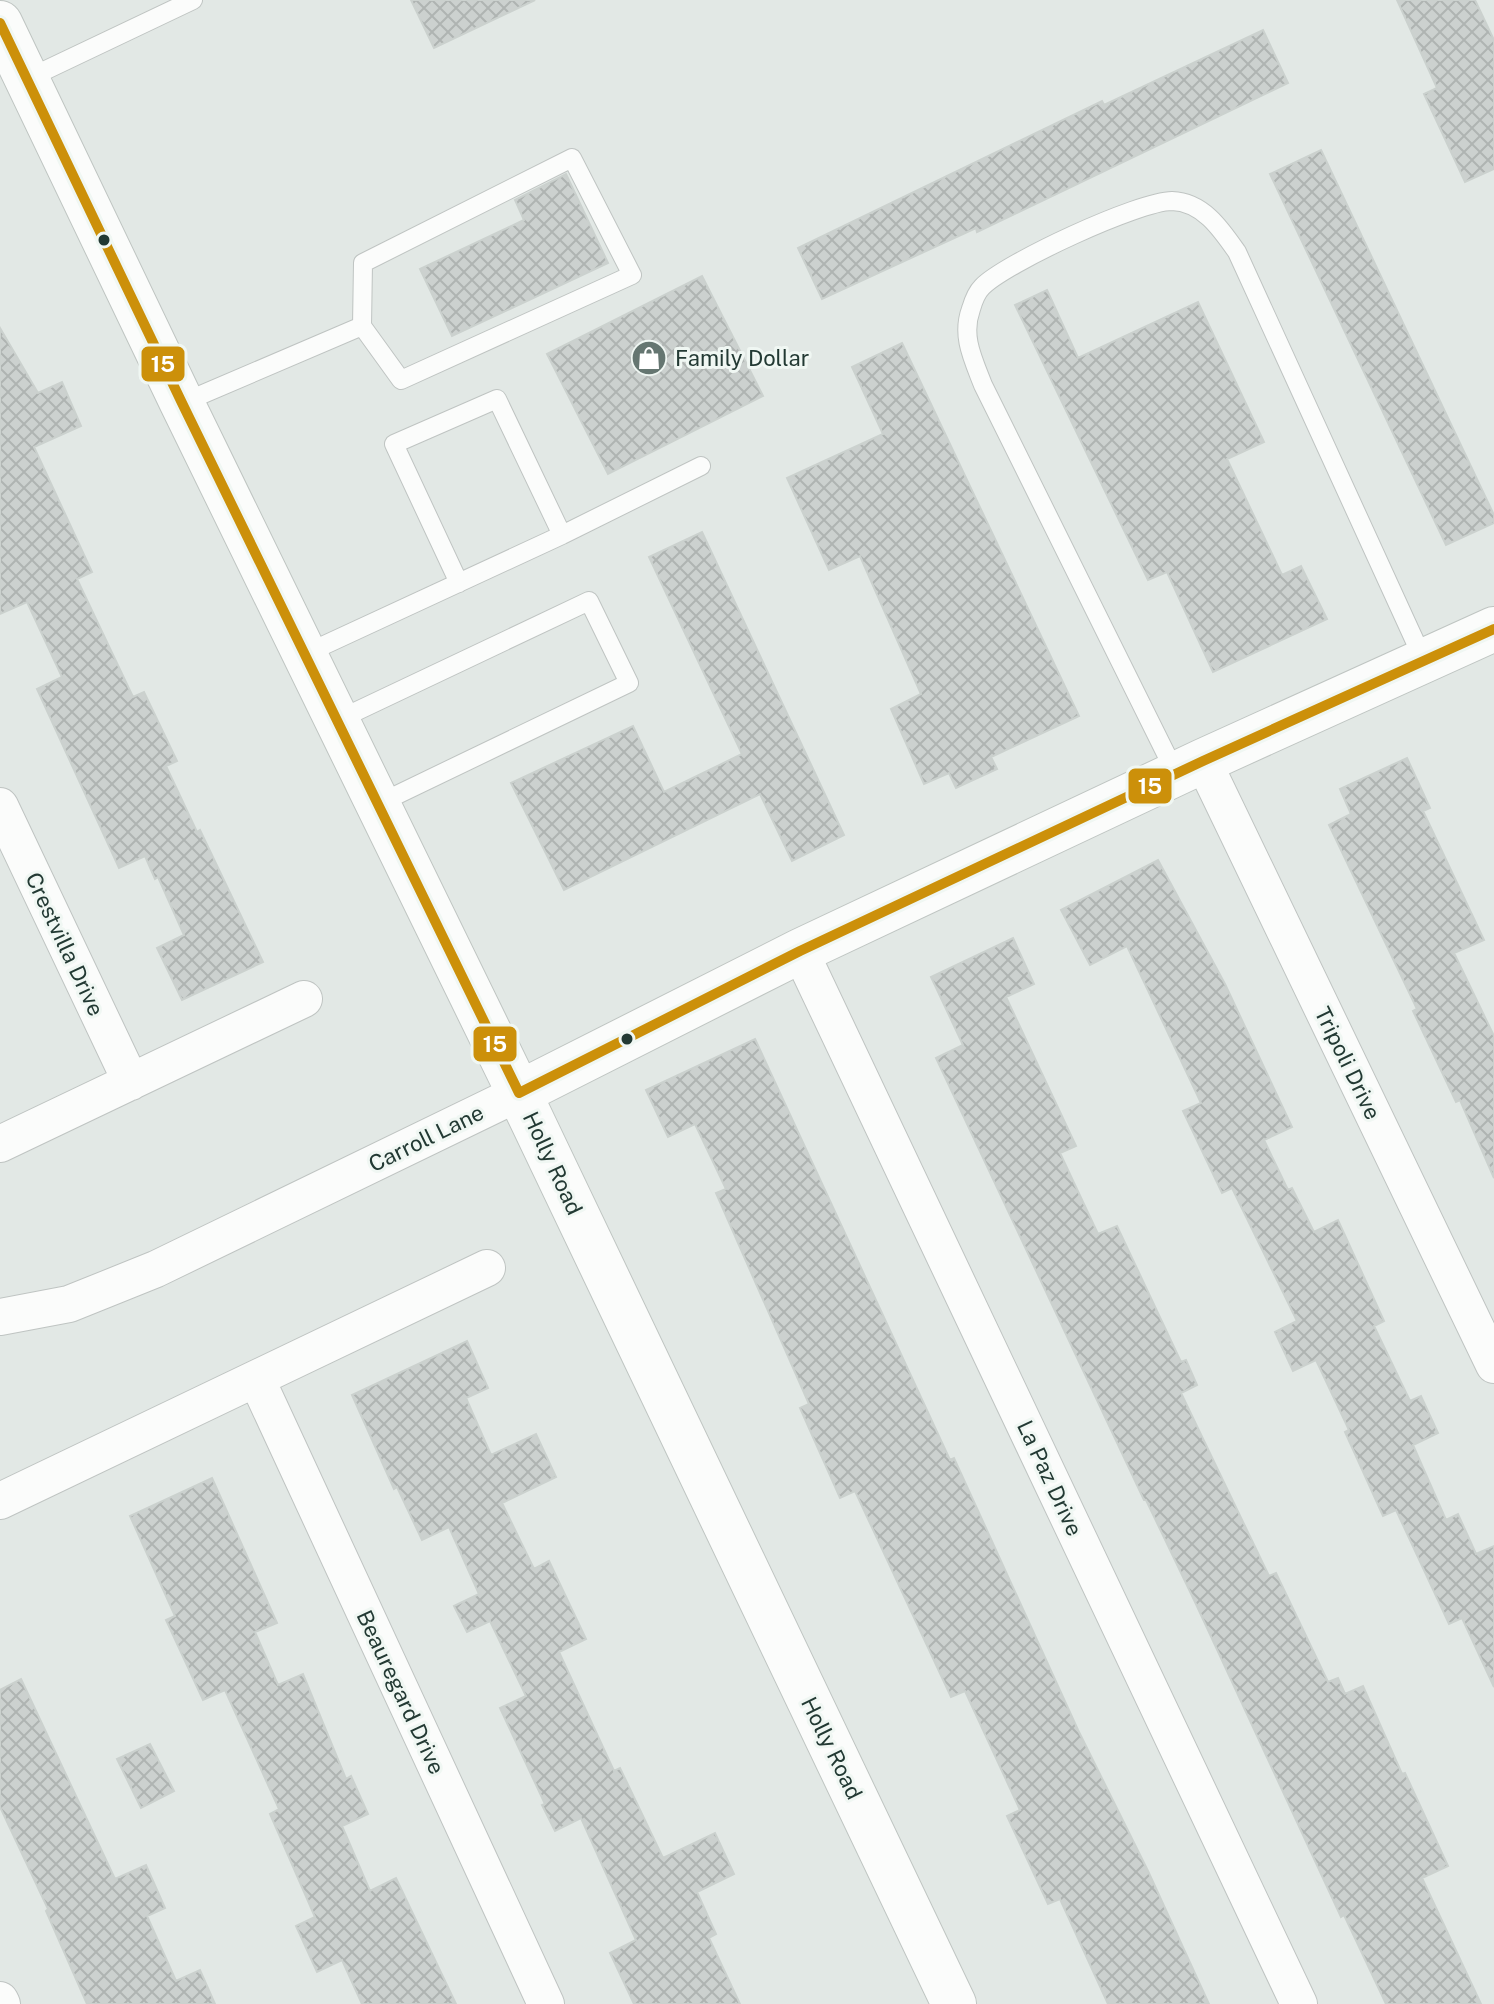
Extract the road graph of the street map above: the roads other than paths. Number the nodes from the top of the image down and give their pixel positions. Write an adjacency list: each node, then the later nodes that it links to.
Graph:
1 (193, 0): 3 (lane)
2 (0, 23): 3 (main road, Holly Road)
3 (27, 79): 5 (main road, Holly Road)
4 (362, 326): 4 (lane); 5 (lane)
5 (182, 403): 10 (main road, Holly Road)
6 (701, 466): 7 (lane)
7 (562, 535): 8 (lane); 8 (lane)
8 (459, 583): 10 (lane)
9 (1494, 629): 11 (main road, Carroll Lane)
10 (305, 654): 12 (main road, Holly Road)
11 (1424, 661): 13 (main road, Carroll Lane); 13 (lane)
12 (338, 720): 14 (main road, Holly Road); 14 (lane)
13 (1189, 768): 16 (main road, Carroll Lane); 23 (street, Tripoli Drive)
14 (378, 804): 19 (main road, Holly Road)
15 (0, 806): 18 (street, Crestvilla Drive)
16 (800, 951): 19 (main road, Carroll Lane); 28 (street, La Paz Drive)
17 (304, 999): 18 (street)
18 (131, 1082): 20 (street)
19 (519, 1093): 22 (street, Carroll Lane); 27 (main road, Holly Road)
20 (0, 1144)
21 (487, 1268): 24 (street)
22 (0, 1317)
23 (1494, 1365)
24 (257, 1380): 25 (street); 26 (street, Beauregard Drive)
25 (0, 1501)
26 (546, 2004)
27 (954, 2004)
28 (1299, 2004)

